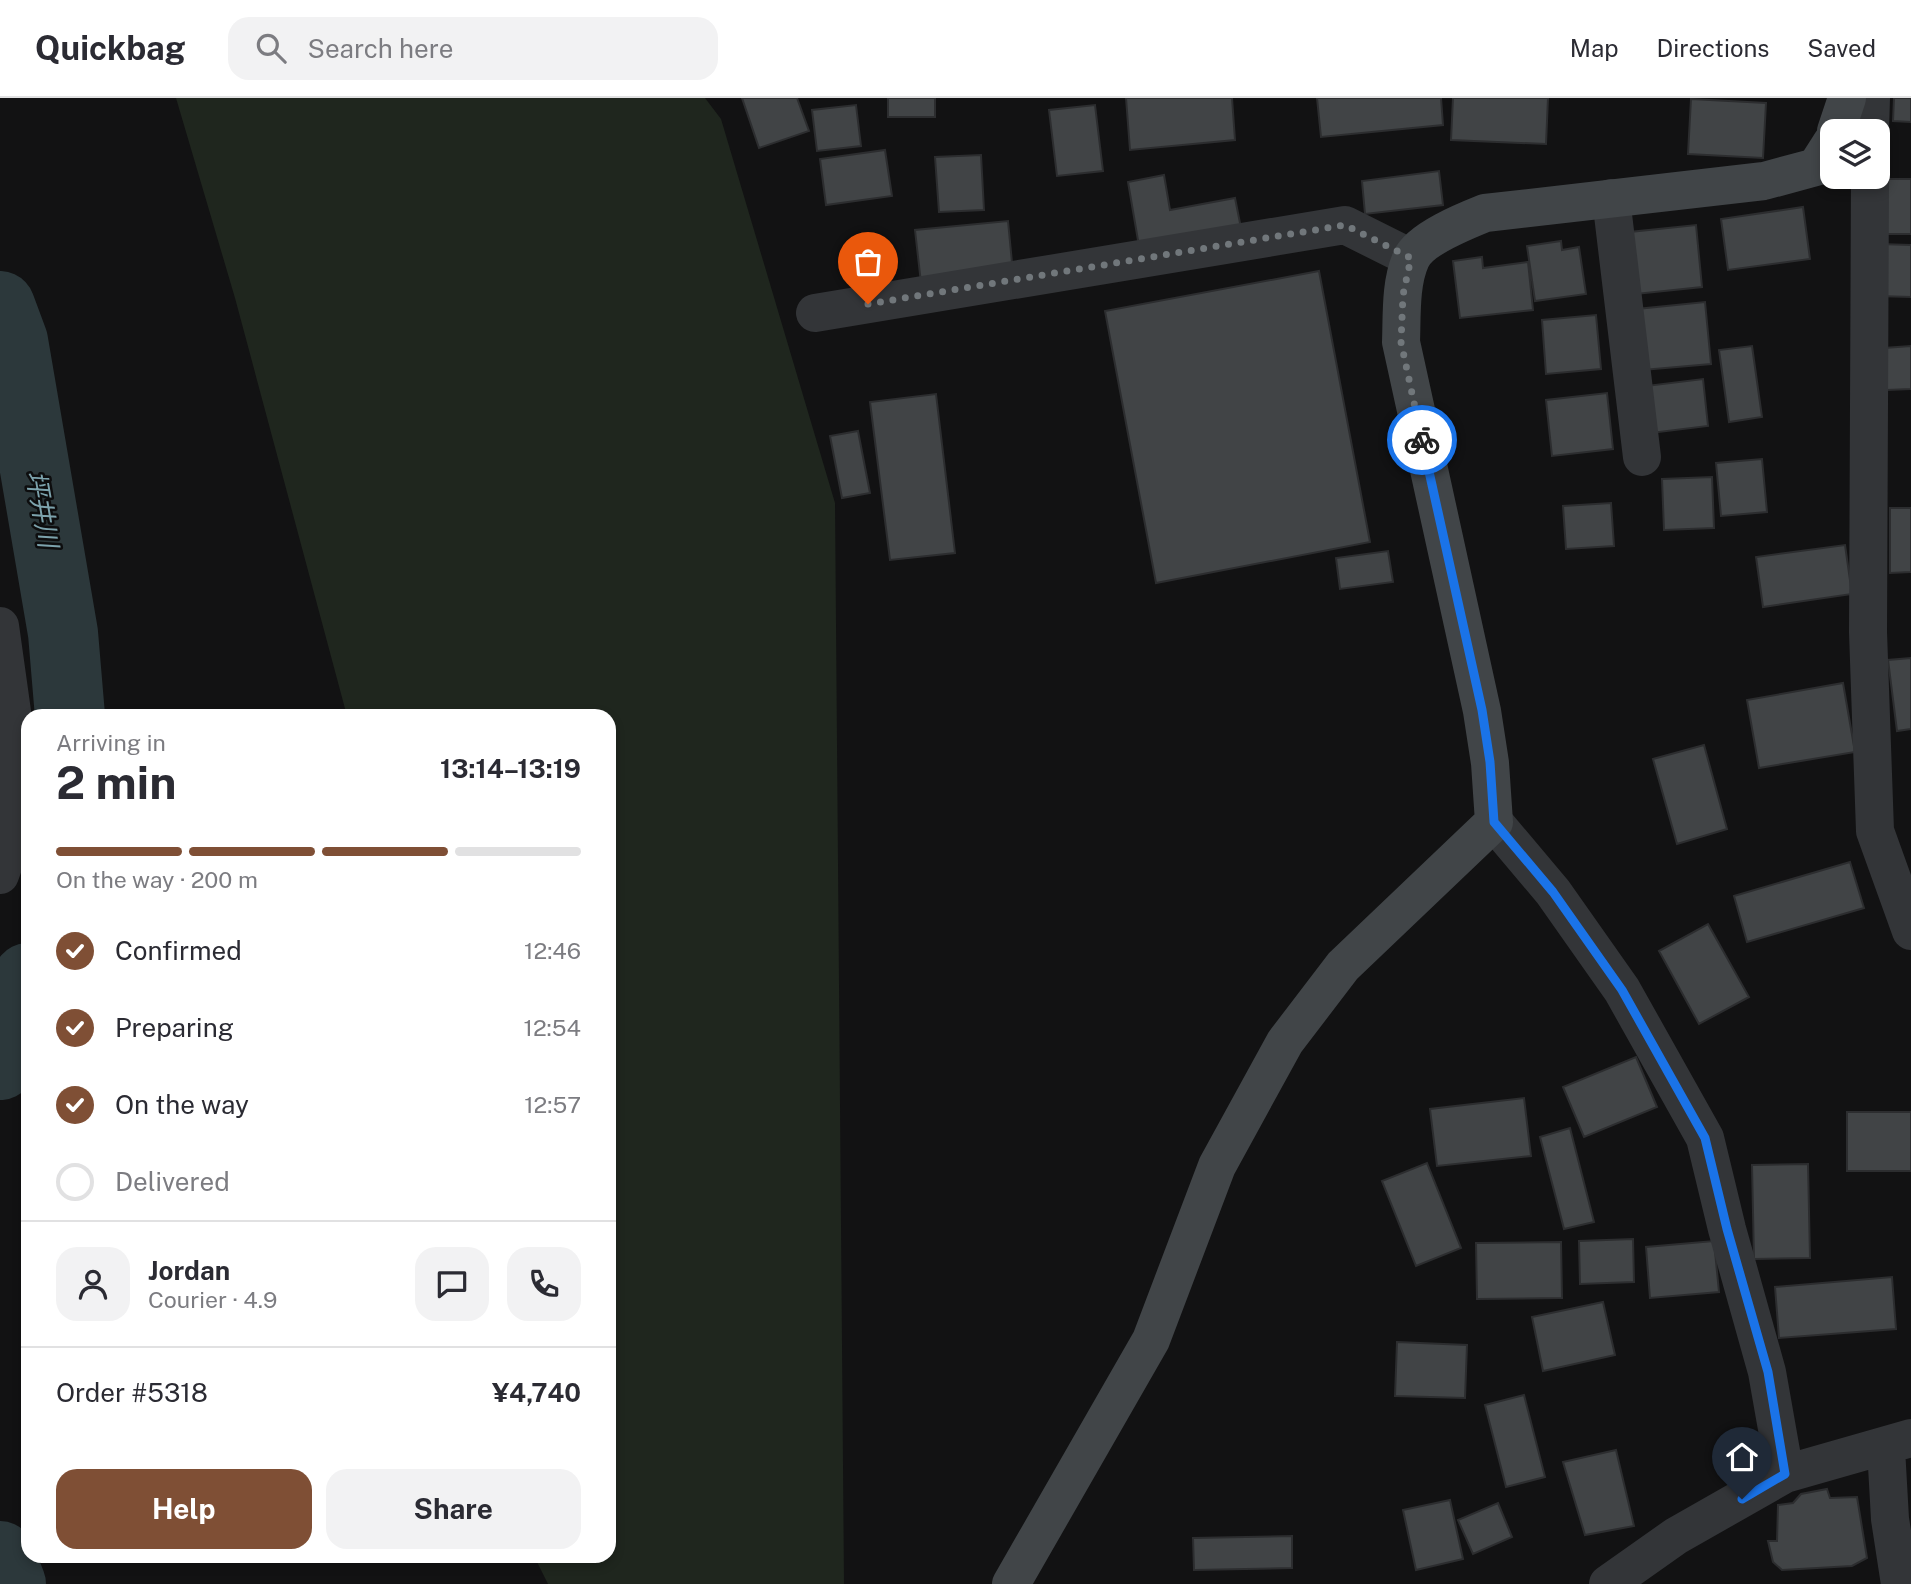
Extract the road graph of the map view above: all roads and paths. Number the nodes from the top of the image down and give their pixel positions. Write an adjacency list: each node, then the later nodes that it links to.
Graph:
1 (1847, 98): 3 (street)
2 (1871, 98): 4 (street)
3 (1840, 119)
4 (1870, 119)
5 (1820, 161): 7 (street)
6 (1870, 189): 14 (street)
7 (1611, 198): 8 (street); 10 (street)
8 (1411, 258): 9 (street); 12 (street)
9 (815, 313)
10 (1642, 457)
11 (0, 626): 13 (street)
12 (1494, 822): 16 (street); 17 (street)
13 (0, 875)
14 (1911, 931)
15 (1898, 1443): 16 (street); 19 (street)
16 (1785, 1474): 18 (street)
17 (1011, 1584)
18 (1608, 1584)
19 (1900, 1584)

